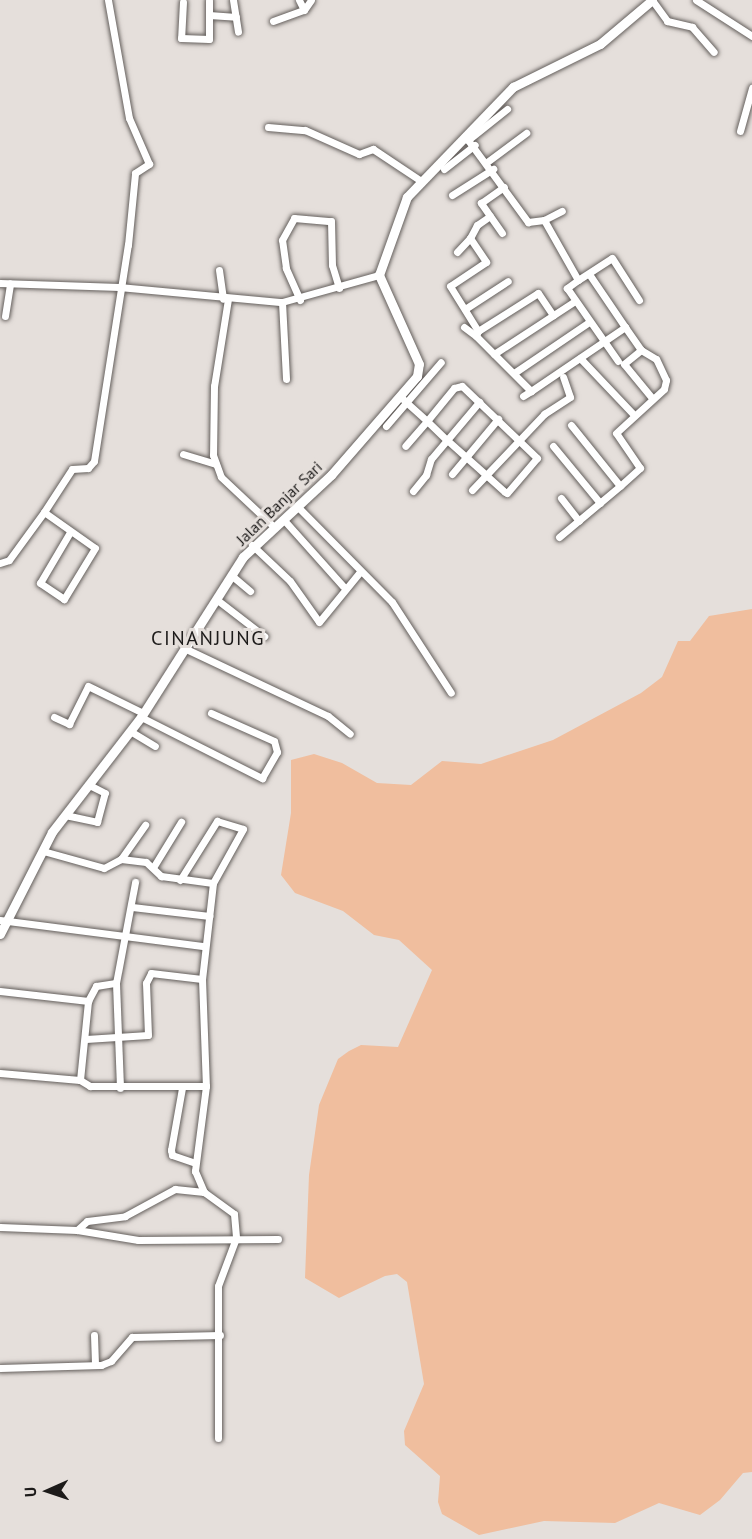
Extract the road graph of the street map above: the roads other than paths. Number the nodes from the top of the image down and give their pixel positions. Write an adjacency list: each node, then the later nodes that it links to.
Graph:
1 (108, 0): 41 (street)
2 (209, 0): 10 (street)
3 (233, 0): 11 (street)
4 (299, 0): 9 (street)
5 (311, 0): 9 (street)
6 (652, 0): 15 (street); 21 (street)
7 (696, 0): 14 (street)
8 (183, 2): 10 (street)
9 (304, 10): 12 (street)
10 (209, 15): 11 (street)
11 (236, 17): 13 (street)
12 (273, 21)
13 (238, 32)
14 (752, 36)
15 (714, 52)
16 (752, 88): 19 (street)
17 (507, 109): 21 (street)
18 (268, 127): 25 (street)
19 (740, 131)
20 (526, 133): 22 (street)
21 (469, 141): 22 (street); 23 (street); 25 (street)
22 (487, 162): 24 (street)
23 (444, 169)
24 (493, 169): 26 (street); 27 (street)
25 (421, 180): 36 (street)
26 (504, 187): 29 (street); 30 (street)
27 (452, 195)
28 (562, 211): 30 (street)
29 (490, 216): 31 (street); 32 (street)
30 (544, 220): 37 (street)
31 (502, 233)
32 (470, 238): 33 (street); 48 (street)
33 (457, 252)
34 (219, 270): 43 (street)
35 (589, 274): 37 (street); 45 (street); 53 (street)
36 (380, 275): 42 (street); 67 (street, Jalan Banjar Sari)
37 (578, 280): 46 (street)
38 (508, 281): 48 (street)
39 (0, 283): 40 (street)
40 (10, 283): 41 (street); 50 (street)
41 (119, 287): 43 (street); 89 (street)
42 (339, 288): 44 (street); 44 (street)
43 (226, 299): 47 (street); 80 (street)
44 (300, 300): 47 (street)
45 (639, 300)
46 (575, 301): 49 (street); 51 (street)
47 (282, 302): 63 (street)
48 (465, 309): 54 (street)
49 (553, 315): 54 (street); 57 (street)
50 (5, 316)
51 (589, 322): 55 (street); 61 (street)
52 (464, 327): 54 (street)
53 (625, 327): 55 (street); 56 (street)
54 (477, 334): 57 (street)
55 (603, 342): 58 (street); 59 (street)
56 (642, 350): 66 (street); 66 (street)
57 (494, 354): 61 (street)
58 (580, 358): 64 (street); 69 (street)
59 (618, 361)
60 (441, 362): 67 (street)
61 (514, 373): 64 (street)
62 (563, 377): 74 (street)
63 (286, 379)
64 (531, 391): 65 (street)
65 (523, 396)
66 (652, 398): 69 (street)
67 (403, 399): 71 (street); 73 (street); 88 (street, Jalan Banjar Sari)
68 (479, 402): 70 (street); 71 (street); 75 (street)
69 (634, 415): 83 (street)
70 (498, 419): 74 (street); 79 (street)
71 (427, 421): 75 (street); 76 (street)
72 (571, 425): 83 (street)
73 (386, 426)
74 (519, 439): 82 (street); 82 (street)
75 (447, 440): 79 (street); 85 (street)
76 (405, 446)
77 (553, 446): 87 (street)
78 (183, 454): 80 (street)
79 (466, 457): 81 (street); 82 (street)
80 (215, 464): 92 (street)
81 (452, 474)
82 (486, 475): 84 (street)
83 (620, 486): 87 (street)
84 (472, 490)
85 (413, 491)
86 (561, 498): 91 (street)
87 (600, 503): 91 (street)
88 (297, 506): 90 (street, Jalan Banjar Sari); 97 (street)
89 (44, 512): 93 (street); 96 (street)
90 (283, 519): 92 (street, Jalan Banjar Sari); 99 (street)
91 (579, 521): 94 (street)
92 (274, 527): 95 (street, Jalan Banjar Sari)
93 (70, 532): 93 (street)
94 (559, 537)
95 (252, 545): 97 (street); 98 (street, Jalan Banjar Sari)
96 (0, 562)
97 (359, 573): 104 (street)
98 (231, 575): 100 (street); 101 (street, Jalan Banjar Sari)
99 (343, 586)
100 (250, 591)
101 (216, 599): 102 (street); 103 (street, Jalan Banjar Sari)
102 (264, 636)
103 (184, 648): 106 (street, Jalan Banjar Sari); 109 (street)
104 (450, 693)
105 (211, 713): 106 (street)
106 (142, 715): 107 (street); 108 (street, Jalan Banjar Sari)
107 (54, 717)
108 (130, 731): 110 (street); 111 (street, Jalan Banjar Sari)
109 (350, 734)
110 (154, 746)
111 (88, 785): 112 (street, Jalan Banjar Sari); 112 (street)
112 (65, 815): 115 (street, Jalan Banjar Sari)
113 (181, 822): 117 (street)
114 (145, 825): 116 (street)
115 (43, 851): 116 (street); 123 (street, Jalan Banjar Sari)
116 (121, 859): 117 (street)
117 (154, 866): 118 (street)
118 (180, 880): 120 (street); 120 (street)
119 (135, 882): 121 (street)
120 (213, 883): 122 (street)
121 (132, 907): 122 (street); 125 (street)
122 (209, 916): 126 (street)
123 (4, 921): 124 (street, Jalan Banjar Sari); 125 (street)
124 (0, 934)
125 (126, 938): 126 (street); 128 (street)
126 (204, 946): 127 (street)
127 (202, 979): 131 (street); 135 (street)
128 (116, 983): 130 (street); 131 (street)
129 (0, 991): 130 (street)
130 (88, 1001): 132 (street)
131 (118, 1038): 132 (street); 136 (street)
132 (86, 1039): 134 (street)
133 (0, 1073): 134 (street)
134 (80, 1080): 136 (street)
135 (206, 1086): 137 (street); 138 (street)
136 (120, 1088): 137 (street)
137 (182, 1088): 138 (street)
138 (195, 1163): 139 (street)
139 (204, 1192): 141 (street); 142 (street)
140 (0, 1227): 141 (street)
141 (77, 1230): 142 (street)
142 (236, 1238): 143 (street); 145 (street)
143 (278, 1239)
144 (94, 1335): 146 (street)
145 (220, 1335): 146 (street); 148 (street)
146 (95, 1364): 147 (street)
147 (0, 1368)
148 (218, 1438)

